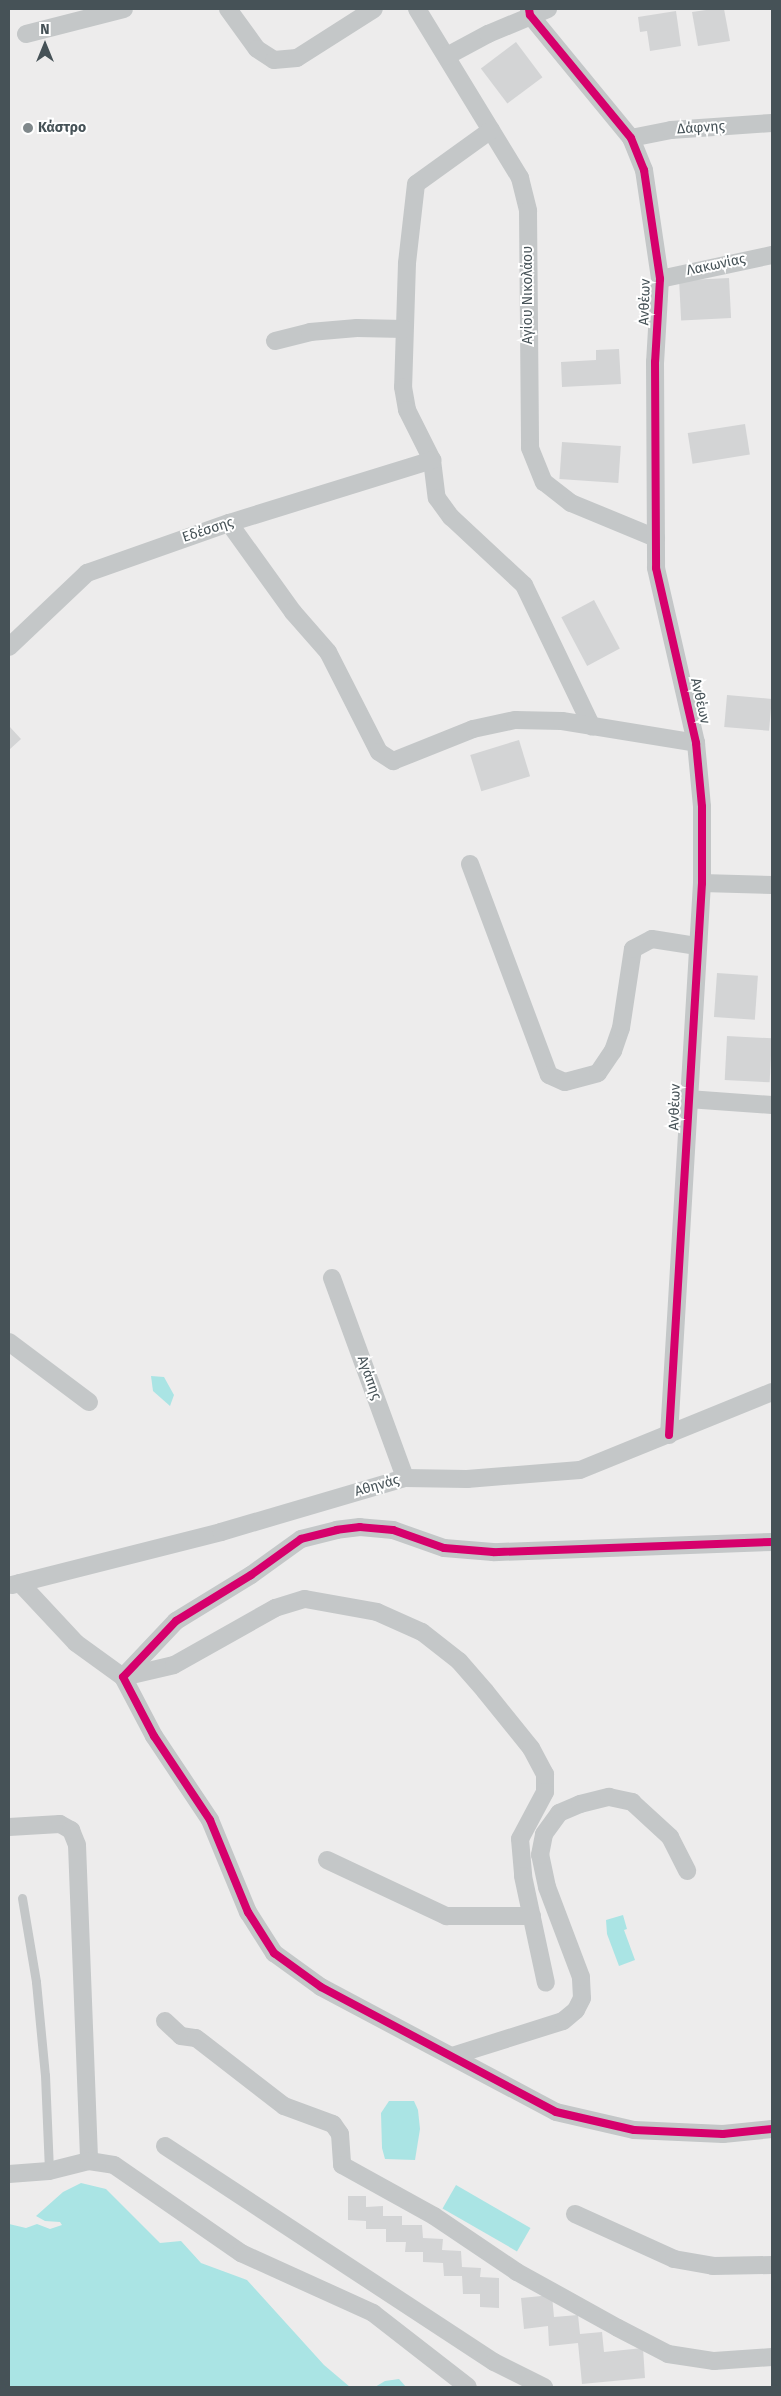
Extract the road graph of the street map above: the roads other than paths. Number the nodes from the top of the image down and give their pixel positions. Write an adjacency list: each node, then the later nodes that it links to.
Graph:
1 (124, 9): 7 (street)
2 (228, 9): 3 (street)
3 (374, 9)
4 (417, 9): 8 (street, Αγίου Νικολάου)
5 (548, 9): 6 (street)
6 (530, 12): 8 (street); 11 (street, Ανθέων)
7 (26, 34)
8 (447, 56): 10 (street, Αγίου Νικολάου)
9 (772, 123): 11 (street, Δάφνης)
10 (491, 130): 14 (street); 18 (street, Αγίου Νικολάου)
11 (631, 138): 13 (street, Ανθέων)
12 (772, 255): 13 (street, Λακωνίας)
13 (660, 279): 18 (street, Ανθέων)
14 (404, 329): 15 (street); 16 (street)
15 (275, 341)
16 (432, 460): 17 (street, Εδέσσης); 20 (street)
17 (229, 523): 19 (street, Εδέσσης); 20 (street)
18 (656, 538): 21 (street, Ανθέων)
19 (9, 647)
20 (592, 727): 21 (street)
21 (696, 742): 23 (street, Ανθέων)
22 (470, 864): 25 (street)
23 (702, 883): 24 (street); 25 (street, Ανθέων)
24 (772, 885)
25 (697, 946): 26 (street, Ανθέων)
26 (688, 1099): 27 (street); 32 (street, Ανθέων)
27 (772, 1105)
28 (332, 1278): 33 (street, Αγάπης)
29 (9, 1342): 31 (street)
30 (772, 1392): 32 (street, Αθηνάς)
31 (89, 1402)
32 (669, 1435): 33 (street, Αθηνάς)
33 (406, 1478): 35 (street, Αθηνάς)
34 (772, 1542): 36 (street)
35 (14, 1584): 36 (street)
36 (123, 1677): 41 (street); 44 (street)
37 (9, 1827): 47 (street)
38 (327, 1860): 41 (street)
39 (687, 1871): 44 (street)
40 (22, 1898): 48 (lane)
41 (532, 1916): 42 (street)
42 (546, 1983)
43 (165, 2021): 52 (street)
44 (452, 2056): 45 (street)
45 (772, 2129)
46 (165, 2146): 54 (street)
47 (89, 2161): 48 (street); 53 (street)
48 (49, 2171): 49 (street)
49 (9, 2174)
50 (575, 2214): 51 (street)
51 (772, 2265)
52 (772, 2357)
53 (468, 2387)
54 (544, 2387)

